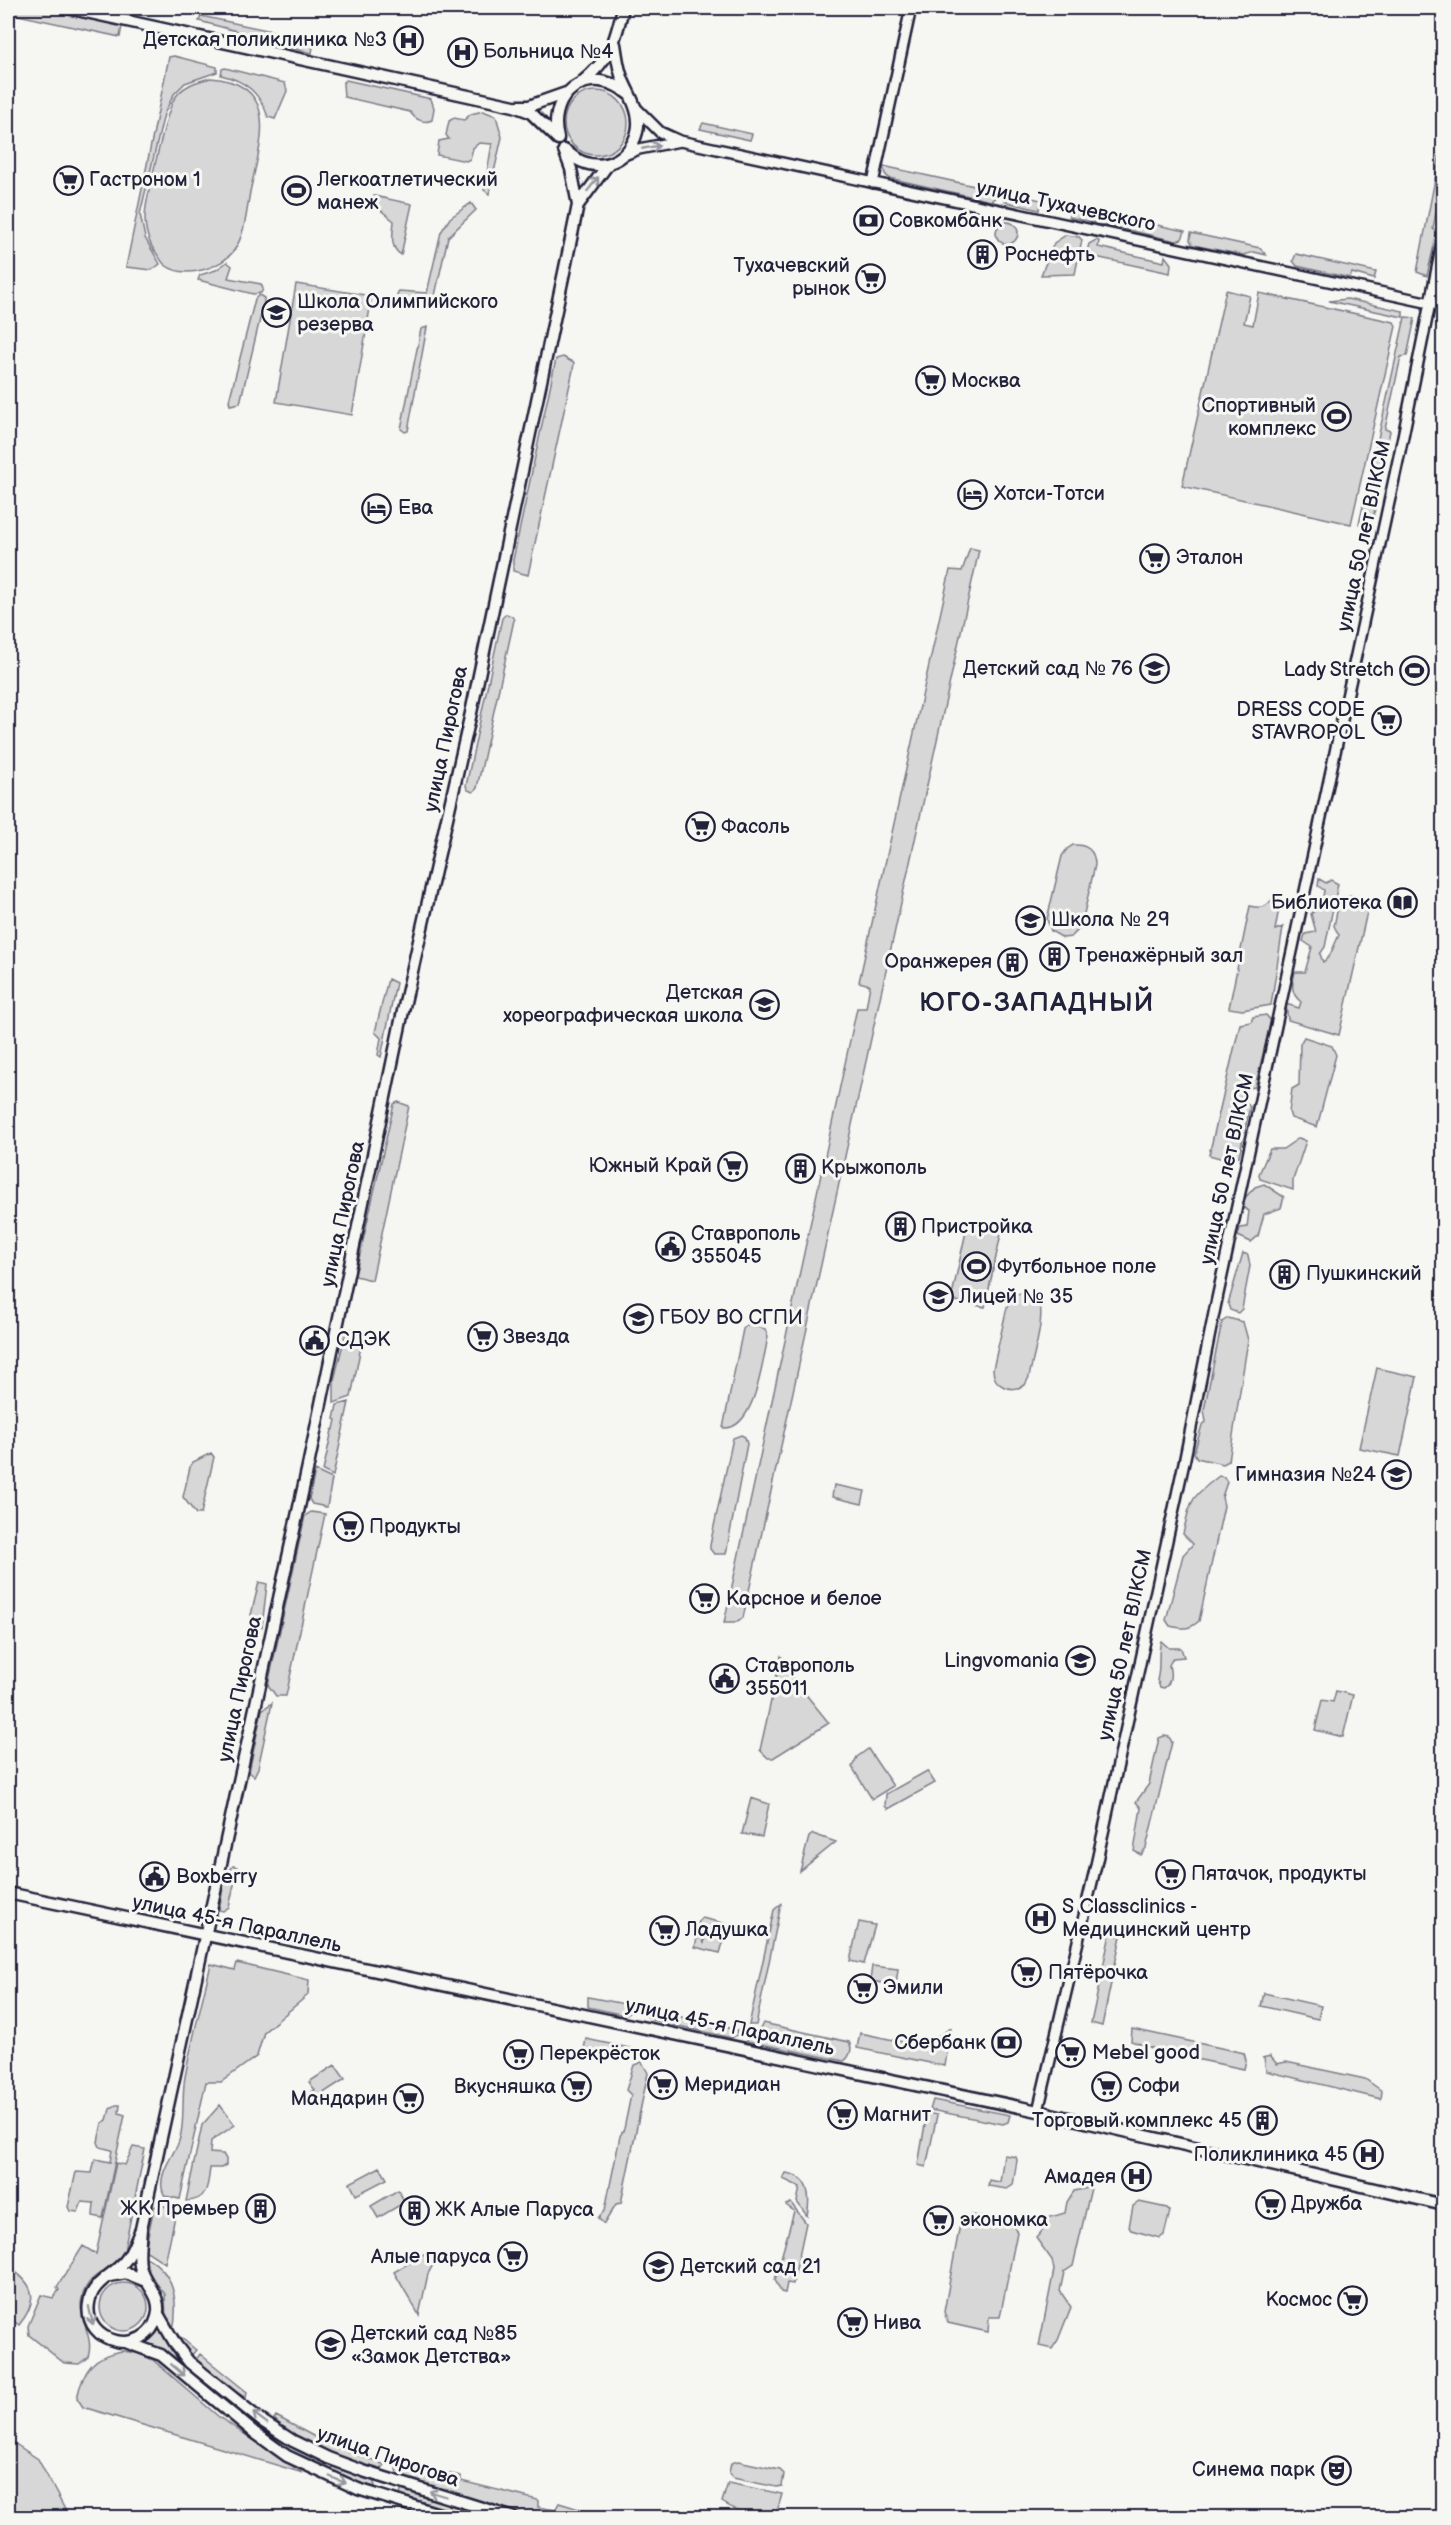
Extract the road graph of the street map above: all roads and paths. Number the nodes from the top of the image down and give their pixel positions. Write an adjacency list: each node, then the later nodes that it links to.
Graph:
1 (68, 8): 8 (main road)
2 (623, 8): 4 (main road)
3 (911, 8): 15 (street)
4 (615, 44): 5 (main road); 7 (main road)
5 (577, 86): 6 (main road); 7 (main road)
6 (567, 93): 8 (main road); 10 (main road)
7 (630, 95): 9 (main road)
8 (514, 106): 10 (main road)
9 (636, 108): 11 (street, улица Тухачевского); 13 (main road)
10 (558, 139): 12 (main road)
11 (680, 141): 13 (street, улица Тухачевского, one-way to 11); 15 (street, улица Тухачевского)
12 (564, 150): 14 (main road); 16 (main road, улица Пирогова)
13 (622, 156): 14 (main road)
14 (609, 163): 16 (main road, улица Пирогова, one-way to 14)
15 (873, 183): 18 (street, улица Тухачевского)
16 (578, 205): 21 (main road, улица Пирогова)
17 (1443, 234): 18 (street, улица 50 лет ВЛКСМ)
18 (1430, 303): 19 (street, улица Тухачевского); 22 (street, улица 50 лет ВЛКСМ)
19 (1443, 306)
20 (8, 1893): 21 (main road, улица 45-я Параллель)
21 (205, 1935): 22 (main road, улица 45-я Параллель); 24 (main road, улица Пирогова)
22 (1038, 2111): 23 (main road, улица 45-я Параллель)
23 (1443, 2205)
24 (141, 2229): 25 (main road, улица Пирогова); 26 (main road, улица Пирогова)
25 (105, 2278): 26 (main road); 28 (main road, улица Пирогова, one-way to 28)
26 (147, 2281): 27 (main road, улица Пирогова)
27 (158, 2313): 28 (main road); 30 (main road, улица Пирогова, one-way to 27)
28 (127, 2342): 29 (main road, улица Пирогова, one-way to 29)
29 (452, 2517)
30 (514, 2517)

